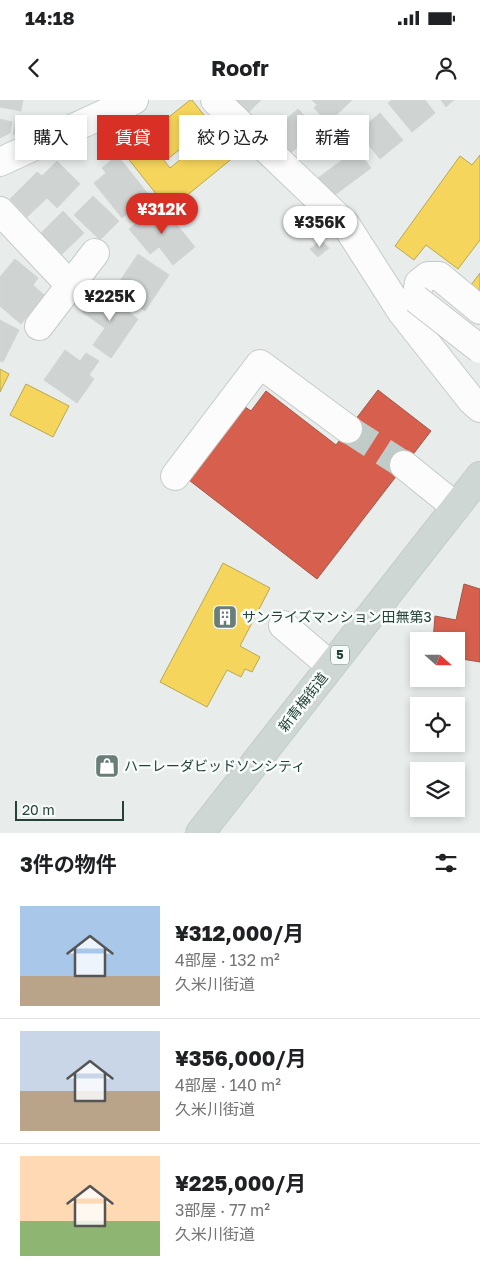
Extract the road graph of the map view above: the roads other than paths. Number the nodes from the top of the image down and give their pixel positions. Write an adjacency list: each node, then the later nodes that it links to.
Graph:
1 (134, 100): 3 (street)
2 (215, 100): 10 (street)
3 (0, 162)
4 (0, 211): 6 (street)
5 (95, 253): 6 (street)
6 (70, 285): 8 (street)
7 (480, 310): 9 (street, bridge)
8 (39, 326)
9 (480, 349)
10 (480, 408)
11 (348, 429): 13 (street)
12 (404, 465): 15 (street)
13 (175, 476)
14 (480, 476): 15 (main road, 新青梅街道 / 5)
15 (456, 507): 17 (main road, 新青梅街道 / 5)
16 (283, 626): 17 (street)
17 (330, 666): 18 (main road, 新青梅街道 / 5)
18 (200, 833)

